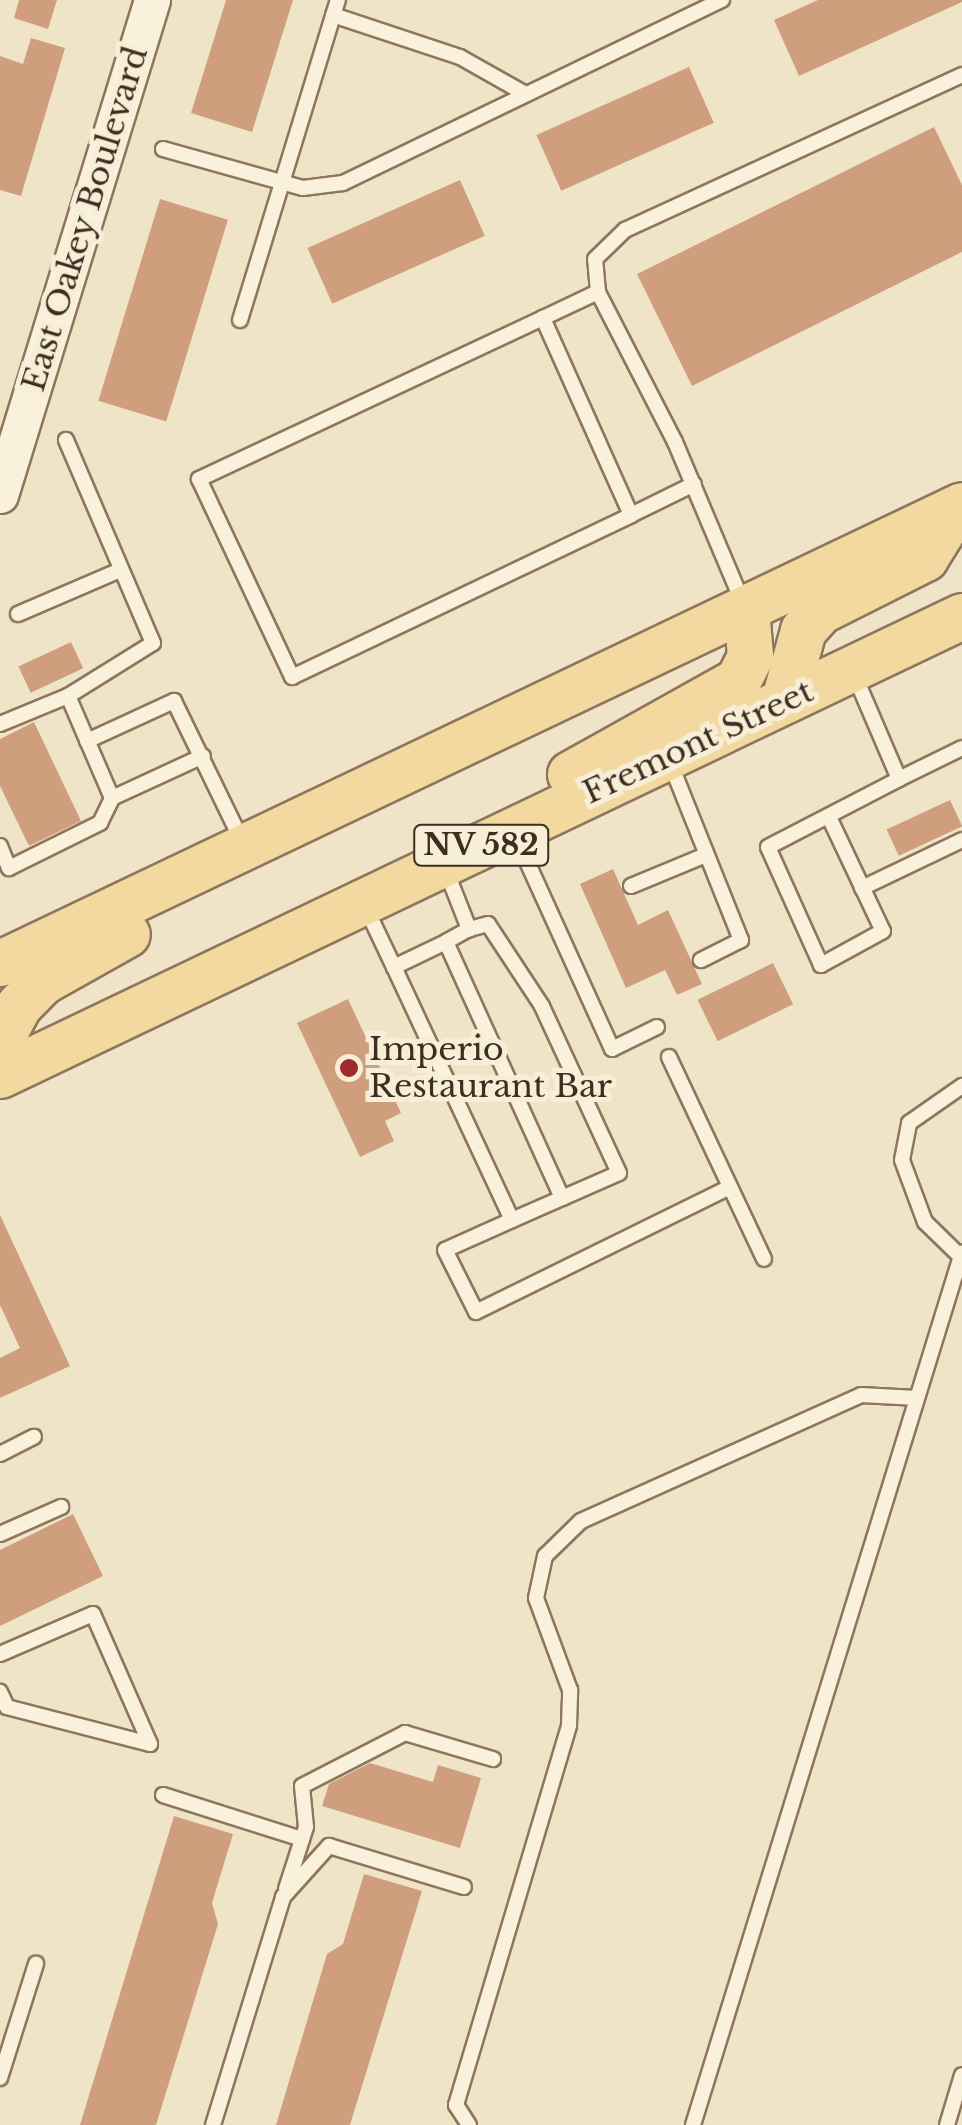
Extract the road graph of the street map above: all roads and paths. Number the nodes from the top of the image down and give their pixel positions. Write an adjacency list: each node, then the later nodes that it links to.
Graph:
1 (152, 0): 13 (street, East Oakey Boulevard)
2 (722, 0): 5 (lane)
3 (336, 8): 5 (lane); 7 (lane)
4 (962, 75): 8 (lane)
5 (524, 94): 7 (lane)
6 (164, 149): 7 (lane)
7 (284, 184): 10 (lane)
8 (598, 292): 9 (lane); 12 (lane)
9 (544, 318): 15 (lane); 15 (lane)
10 (240, 320)
11 (66, 440): 16 (lane)
12 (694, 484): 15 (lane); 17 (lane)
13 (0, 495)
14 (959, 507): 17 (main road, NV 582); 22 (main road)
15 (631, 515)
16 (120, 570): 18 (lane); 21 (lane)
17 (746, 608): 31 (main road); 34 (main road, NV 582)
18 (18, 614)
19 (962, 616): 20 (main road, Fremont Street / NV 582)
20 (852, 668): 22 (main road, Fremont Street / NV 582); 28 (lane)
21 (68, 696): 23 (lane); 24 (lane)
22 (784, 700): 27 (main road, Fremont Street / NV 582)
23 (0, 724)
24 (88, 741): 26 (lane); 29 (lane)
25 (962, 749): 28 (lane)
26 (203, 756): 29 (lane); 34 (lane)
27 (667, 756): 31 (main road, Fremont Street / NV 582); 35 (lane)
28 (899, 779): 30 (lane)
29 (112, 798): 33 (lane)
30 (829, 817): 39 (lane); 39 (lane)
31 (533, 821): 36 (main road, Fremont Street / NV 582); 46 (lane)
32 (962, 840): 39 (lane)
33 (0, 846)
34 (245, 846): 37 (main road, NV 582)
35 (706, 855): 38 (lane); 43 (lane)
36 (443, 863): 40 (main road, Fremont Street / NV 582); 41 (lane)
37 (186, 874): 44 (main road, NV 582); 48 (main road)
38 (631, 886)
39 (862, 888)
40 (363, 901): 45 (lane); 48 (main road, Fremont Street / NV 582)
41 (470, 929): 42 (lane); 51 (lane)
42 (446, 942): 45 (lane); 51 (lane)
43 (700, 960)
44 (0, 963)
45 (394, 967): 52 (lane)
46 (658, 1027)
47 (669, 1056): 50 (lane)
48 (1, 1074)
49 (962, 1086): 53 (lane)
50 (730, 1188): 52 (lane); 54 (lane)
51 (562, 1198): 52 (lane)
52 (512, 1220)
53 (961, 1255): 55 (lane)
54 (764, 1259)
55 (917, 1398): 71 (lane); 72 (lane)
56 (34, 1437): 57 (lane)
57 (0, 1454)
58 (61, 1506): 59 (lane)
59 (0, 1534)
60 (0, 1654): 61 (lane)
61 (0, 1692)
62 (493, 1758): 64 (lane)
63 (163, 1795): 64 (lane)
64 (302, 1839): 66 (lane)
65 (464, 1886): 66 (lane)
66 (283, 1896): 70 (lane)
67 (36, 1964): 69 (lane)
68 (962, 2076): 73 (lane)
69 (0, 2078)
70 (213, 2125)
71 (469, 2125)
72 (694, 2125)
73 (947, 2125)

